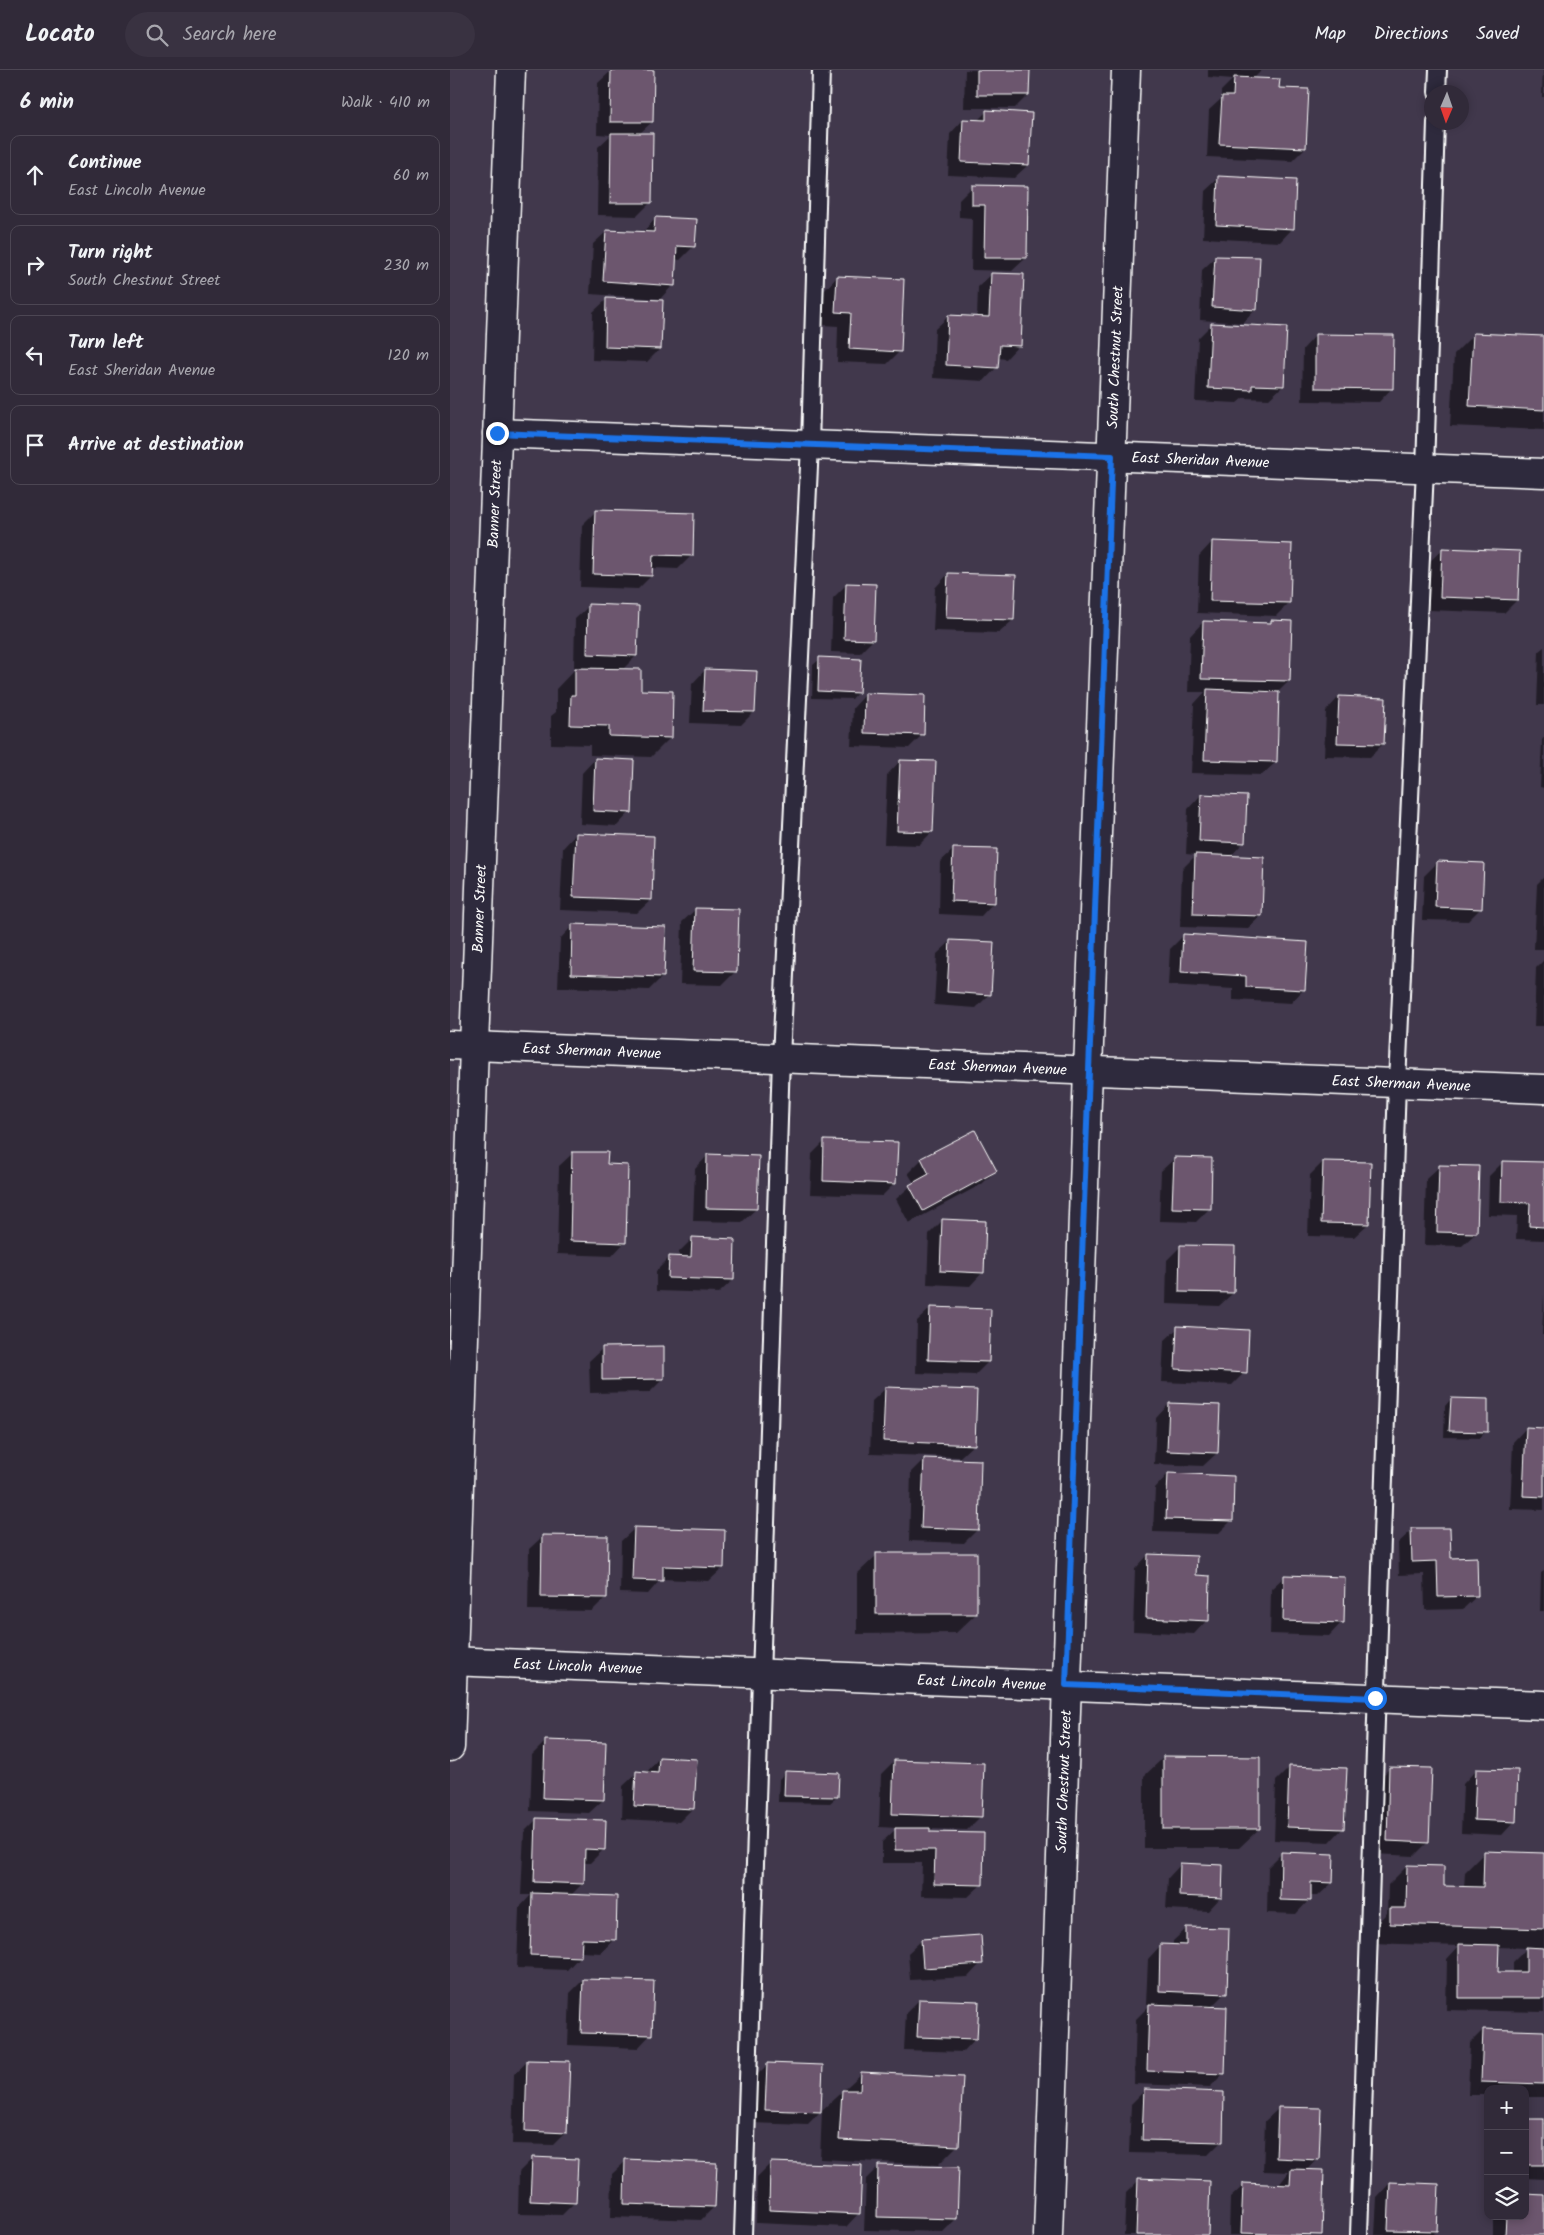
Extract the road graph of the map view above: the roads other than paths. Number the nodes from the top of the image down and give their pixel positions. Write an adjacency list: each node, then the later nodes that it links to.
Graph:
1 (511, 70): 7 (street, Banner Street)
2 (821, 70): 8 (lane)
3 (1126, 70): 9 (street, South Chestnut Street)
4 (1438, 70): 5 (lane)
5 (1437, 85)
6 (1436, 130): 10 (lane)
7 (497, 433): 8 (street, East Sheridan Avenue); 12 (street, Banner Street)
8 (810, 445): 9 (street, East Sheridan Avenue); 13 (lane)
9 (1112, 456): 10 (street, East Sheridan Avenue); 14 (street, South Chestnut Street)
10 (1425, 469): 11 (street, East Sheridan Avenue); 15 (lane)
11 (1544, 473)
12 (462, 1045): 13 (street, East Sherman Avenue); 17 (street, Banner Street)
13 (781, 1058): 14 (street, East Sherman Avenue); 18 (lane)
14 (1088, 1070): 15 (street, East Sherman Avenue); 19 (street, South Chestnut Street)
15 (1397, 1083): 16 (street, East Sherman Avenue); 20 (lane)
16 (1544, 1089)
17 (452, 1661): 18 (street, East Lincoln Avenue); 22 (street, Banner Street)
18 (762, 1673): 19 (street, East Lincoln Avenue); 23 (lane)
19 (1066, 1685): 20 (street, East Lincoln Avenue); 24 (street, South Chestnut Street)
20 (1375, 1698): 21 (street, East Lincoln Avenue); 25 (lane)
21 (1544, 1704)
22 (450, 1747)
23 (743, 2235)
24 (1048, 2235)
25 (1359, 2235)

